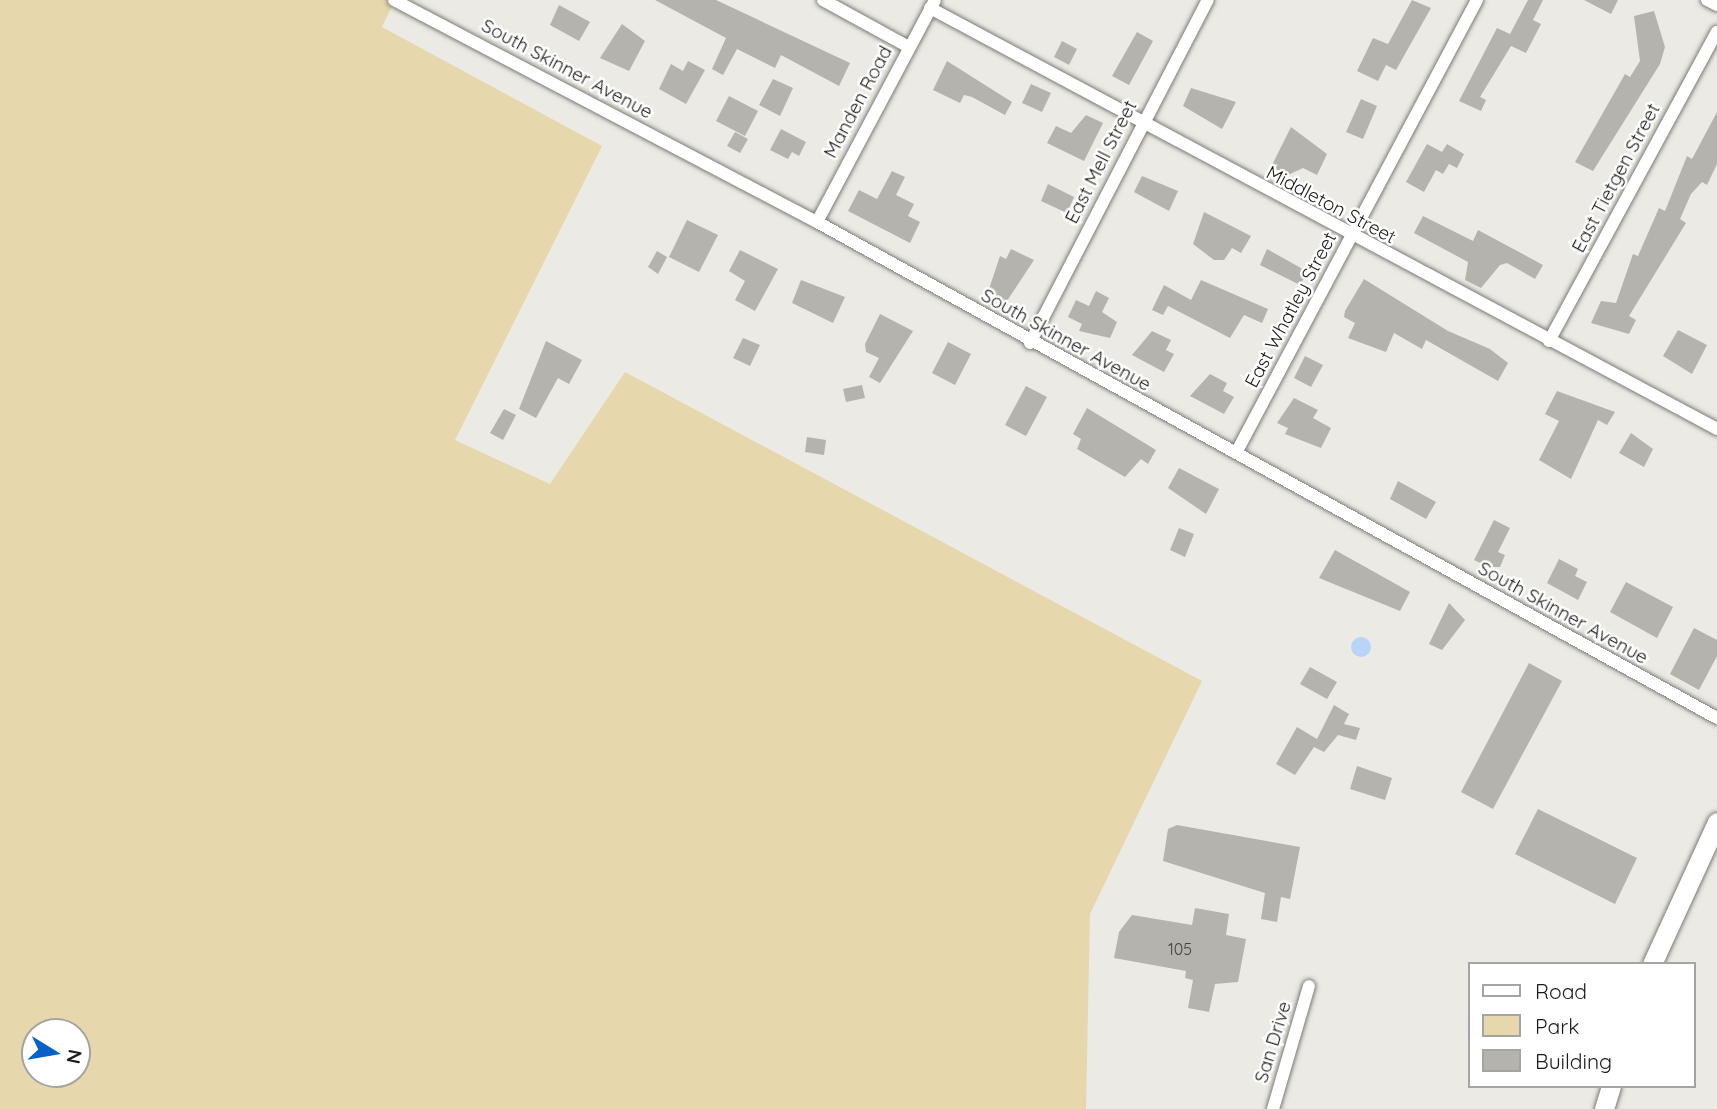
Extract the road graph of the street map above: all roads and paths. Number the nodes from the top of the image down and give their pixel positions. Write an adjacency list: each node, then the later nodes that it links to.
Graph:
1 (394, 0): 11 (street, South Skinner Avenue)
2 (823, 0): 9 (street)
3 (1208, 0): 10 (street, East Mell Street)
4 (1477, 0): 12 (street, East Whatley Street)
5 (1707, 0): 7 (street)
6 (932, 4): 9 (street, Manden Road); 10 (street, Middleton Street)
7 (1717, 5)
8 (1717, 32): 13 (street, East Tietgen Street)
9 (909, 47): 11 (street, Manden Road)
10 (1141, 125): 12 (street, Middleton Street); 14 (street, East Mell Street)
11 (817, 222): 14 (street, South Skinner Avenue)
12 (1352, 238): 13 (street, Middleton Street); 16 (street, East Whatley Street)
13 (1549, 341): 15 (street, Middleton Street)
14 (1030, 343): 16 (street, South Skinner Avenue)
15 (1717, 429)
16 (1236, 453): 17 (street, South Skinner Avenue)
17 (1717, 718)
18 (1717, 822): 19 (main road)
19 (1653, 962)
20 (1309, 986): 23 (street, San Drive)
21 (1610, 1088): 24 (main road)
22 (1620, 1088): 25 (main road)
23 (1273, 1109)
24 (1604, 1109)
25 (1618, 1109)

